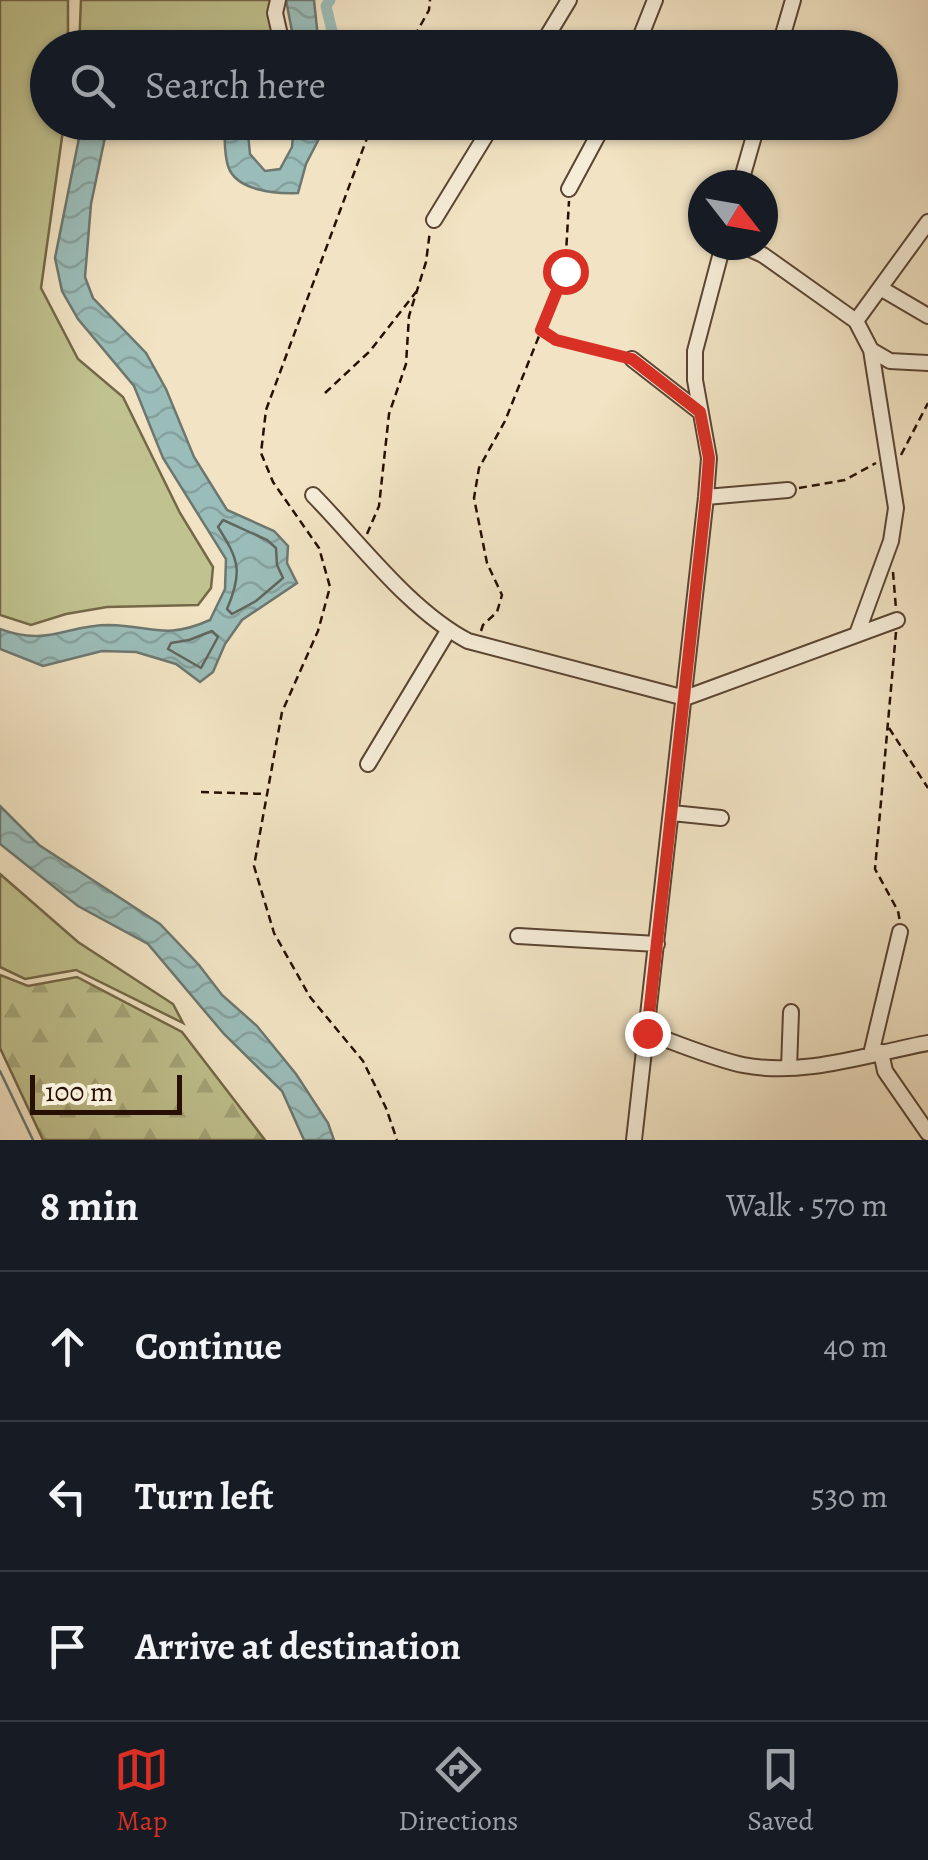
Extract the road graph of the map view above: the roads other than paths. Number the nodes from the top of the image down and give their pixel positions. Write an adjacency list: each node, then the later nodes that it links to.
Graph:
1 (278, 0): 5 (street)
2 (569, 0): 6 (street)
3 (656, 0): 7 (street)
4 (793, 0): 8 (street)
5 (278, 30)
6 (551, 30)
7 (644, 30)
8 (784, 30)
9 (483, 140): 14 (street)
10 (595, 140): 13 (street)
11 (753, 140): 12 (street)
12 (744, 170)
13 (569, 189)
14 (434, 220)
15 (928, 222): 18 (street)
16 (718, 260): 24 (street)
17 (770, 260): 20 (street)
18 (882, 289): 19 (street); 20 (street)
19 (928, 316)
20 (856, 321): 21 (street)
21 (871, 350): 23 (street); 30 (street)
22 (632, 359): 24 (street)
23 (928, 363)
24 (700, 412): 27 (street)
25 (788, 490): 27 (street)
26 (313, 495): 29 (street)
27 (706, 497): 31 (street)
28 (897, 620): 30 (street)
29 (448, 630): 31 (street); 32 (street)
30 (857, 634): 31 (street)
31 (686, 698): 33 (street)
32 (368, 764)
33 (672, 812): 34 (street); 37 (street)
34 (721, 818)
35 (900, 932): 41 (street)
36 (518, 936): 37 (street)
37 (657, 944): 39 (street)
38 (791, 1012): 42 (street)
39 (647, 1033): 42 (street); 44 (street)
40 (928, 1043): 41 (street)
41 (876, 1053): 42 (street); 43 (street)
42 (789, 1068)
43 (928, 1133)
44 (634, 1140)

